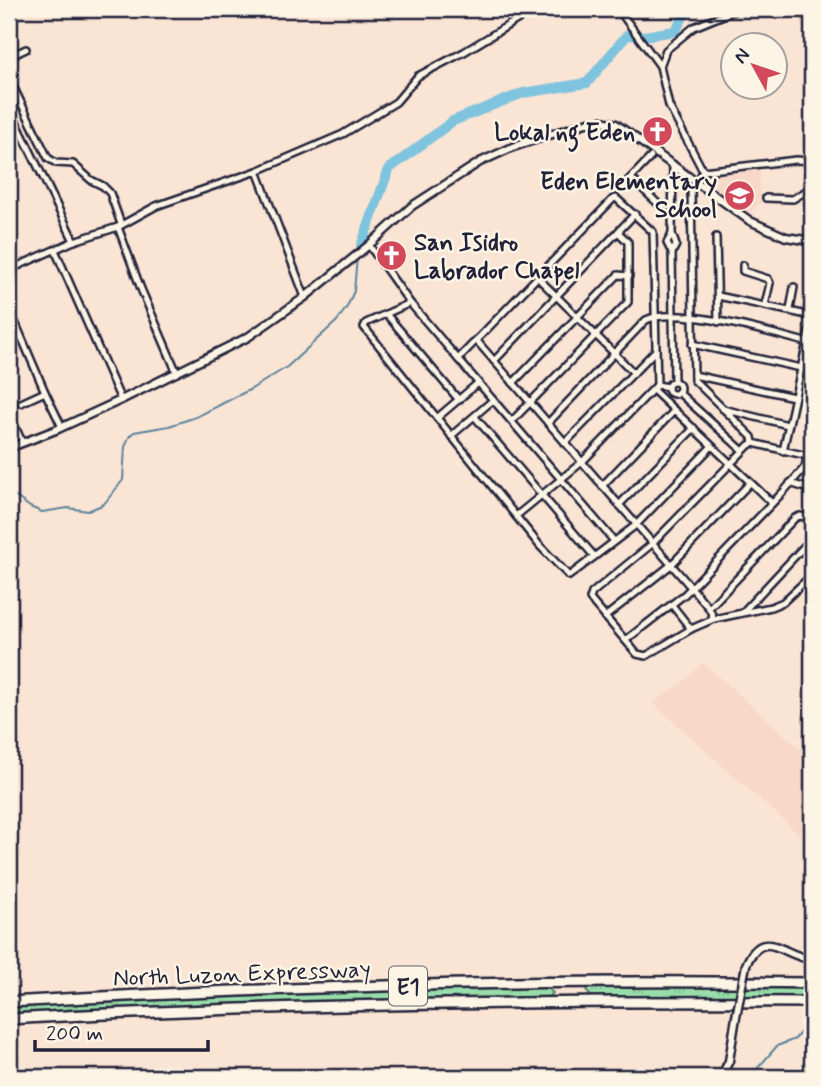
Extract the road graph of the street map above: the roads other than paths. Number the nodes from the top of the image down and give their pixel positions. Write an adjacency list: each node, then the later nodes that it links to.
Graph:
1 (535, 9): 12 (street)
2 (618, 9): 6 (street)
3 (738, 9): 6 (street)
4 (26, 49): 5 (street)
5 (9, 57)
6 (660, 65): 13 (street)
7 (9, 78): 21 (street)
8 (9, 107): 24 (street)
9 (651, 157): 14 (street)
10 (812, 161): 13 (street)
11 (673, 164): 15 (street); 20 (street); 26 (street)
12 (257, 171): 21 (street); 37 (street)
13 (704, 172): 15 (street)
14 (631, 178): 16 (street); 20 (street)
15 (694, 184): 25 (street); 45 (street)
16 (623, 186)
17 (812, 191): 18 (street)
18 (766, 198)
19 (635, 214): 22 (street); 33 (street); 43 (street)
20 (672, 217): 44 (street)
21 (120, 225): 24 (street); 58 (street)
22 (618, 232): 28 (street); 35 (street)
23 (716, 237): 36 (street)
24 (74, 241): 27 (street)
25 (812, 241)
26 (368, 246): 37 (street); 38 (street)
27 (55, 250): 30 (street); 69 (street)
28 (629, 261): 31 (street); 32 (street)
29 (743, 265): 39 (street)
30 (9, 270)
31 (618, 275): 32 (street); 47 (street)
32 (629, 276): 49 (street)
33 (537, 277): 35 (street); 50 (street)
34 (794, 287): 41 (street)
35 (556, 296): 47 (street); 56 (street)
36 (718, 296): 39 (street); 48 (street)
37 (305, 297): 58 (street)
38 (410, 303): 42 (street); 55 (street)
39 (765, 305): 41 (street)
40 (9, 308): 66 (street)
41 (790, 310): 46 (street)
42 (387, 315): 70 (street); 79 (street)
43 (654, 316): 44 (street); 53 (street); 54 (street)
44 (673, 316): 45 (street); 61 (street)
45 (692, 317): 48 (street); 52 (street)
46 (812, 317): 51 (street)
47 (577, 318): 49 (street); 63 (street)
48 (718, 321): 51 (street)
49 (596, 335): 54 (street); 73 (street)
50 (476, 340): 55 (street); 56 (street)
51 (809, 343): 57 (street)
52 (692, 344): 57 (street); 60 (street)
53 (656, 350): 59 (street); 64 (street)
54 (615, 354): 59 (street); 82 (street)
55 (458, 359): 62 (street)
56 (494, 361): 63 (street)
57 (801, 368): 68 (street)
58 (177, 373): 69 (street)
59 (634, 373): 89 (street)
60 (694, 375): 68 (street); 74 (street)
61 (674, 382): 65 (street); 67 (street)
62 (478, 383): 70 (street); 71 (street)
63 (513, 383): 73 (street)
64 (655, 387): 65 (street); 75 (street); 96 (street)
65 (668, 387): 67 (street)
66 (45, 392): 72 (street); 84 (street)
67 (678, 392): 93 (street)
68 (793, 397): 83 (street)
69 (121, 400): 84 (street)
70 (459, 400): 79 (street)
71 (493, 400): 78 (street); 80 (street)
72 (21, 403)
73 (531, 403): 80 (street); 82 (street)
74 (723, 409): 77 (street); 81 (street)
75 (674, 411): 85 (street); 101 (street)
76 (9, 413): 88 (street)
77 (741, 413): 81 (street); 83 (street)
78 (475, 417): 86 (street); 103 (street)
79 (437, 418): 86 (street)
80 (512, 421): 98 (street)
81 (735, 421): 90 (street)
82 (548, 423): 89 (street)
83 (788, 425): 94 (street)
84 (62, 427): 88 (street)
85 (694, 428): 92 (street); 105 (street)
86 (451, 436): 106 (street)
87 (812, 436): 95 (street)
88 (22, 442): 91 (street)
89 (565, 443): 96 (street)
90 (753, 443): 93 (street); 94 (street)
91 (9, 447)
92 (711, 447): 97 (street); 108 (street)
93 (742, 450): 97 (street)
94 (783, 451): 95 (street)
95 (810, 457): 100 (street)
96 (582, 462): 98 (street); 101 (street)
97 (730, 465): 99 (street); 111 (street)
98 (562, 481): 103 (street); 110 (street)
99 (750, 483): 104 (street); 113 (street)
100 (790, 483): 102 (street); 104 (street)
101 (602, 485): 105 (street)
102 (812, 490)
103 (543, 495): 106 (street); 112 (street)
104 (772, 503): 115 (street)
105 (619, 505): 108 (street)
106 (516, 516): 112 (street)
107 (812, 519): 117 (street)
108 (636, 524): 110 (street); 111 (street)
109 (812, 538): 118 (street)
110 (614, 541): 112 (street)
111 (652, 544): 113 (street); 119 (street)
112 (594, 556)
113 (671, 565): 115 (street); 119 (street)
114 (812, 575): 118 (street)
115 (691, 588): 116 (street); 117 (street)
116 (672, 605): 121 (street); 122 (street)
117 (709, 608): 120 (street)
118 (743, 612): 120 (street)
119 (605, 617): 122 (street)
120 (714, 619): 121 (street)
121 (691, 629): 122 (street)
122 (626, 640)
123 (812, 959): 128 (street, bridge)
124 (809, 983): 125 (highway, North Luzon Expressway / E1)
125 (9, 1002)
126 (807, 1002): 127 (highway, North Luzon Expressway / E1)
127 (9, 1019)
128 (721, 1077)

